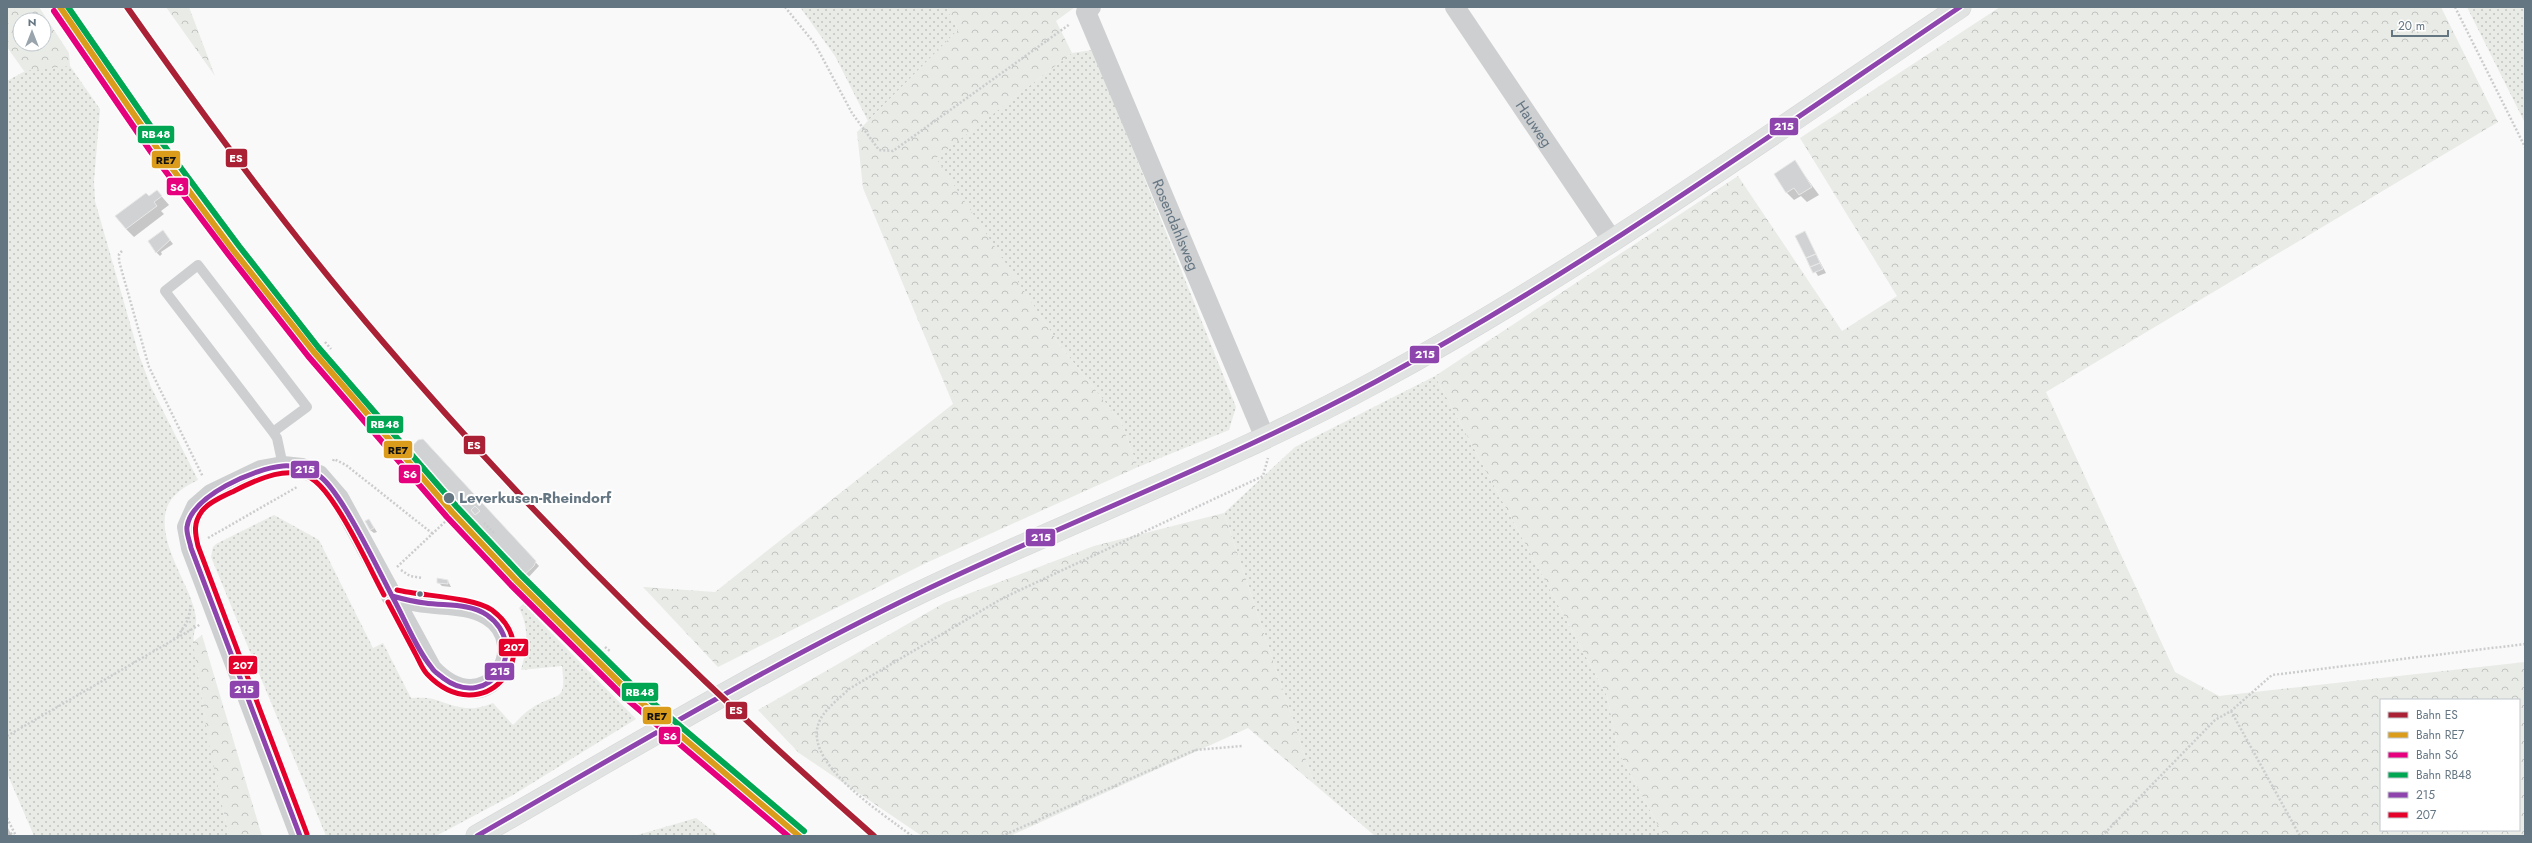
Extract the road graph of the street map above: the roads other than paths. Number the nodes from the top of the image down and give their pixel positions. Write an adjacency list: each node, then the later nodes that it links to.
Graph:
1 (1455, 7): 4 (street, Hauweg)
2 (1960, 7): 4 (main road)
3 (1089, 10): 6 (street, Rosendahlsweg)
4 (1612, 240): 6 (main road)
5 (273, 432): 5 (lane); 7 (lane)
6 (1264, 438): 10 (main road)
7 (283, 466): 8 (street); 9 (street)
8 (391, 596): 8 (street)
9 (300, 836)
10 (477, 836)

